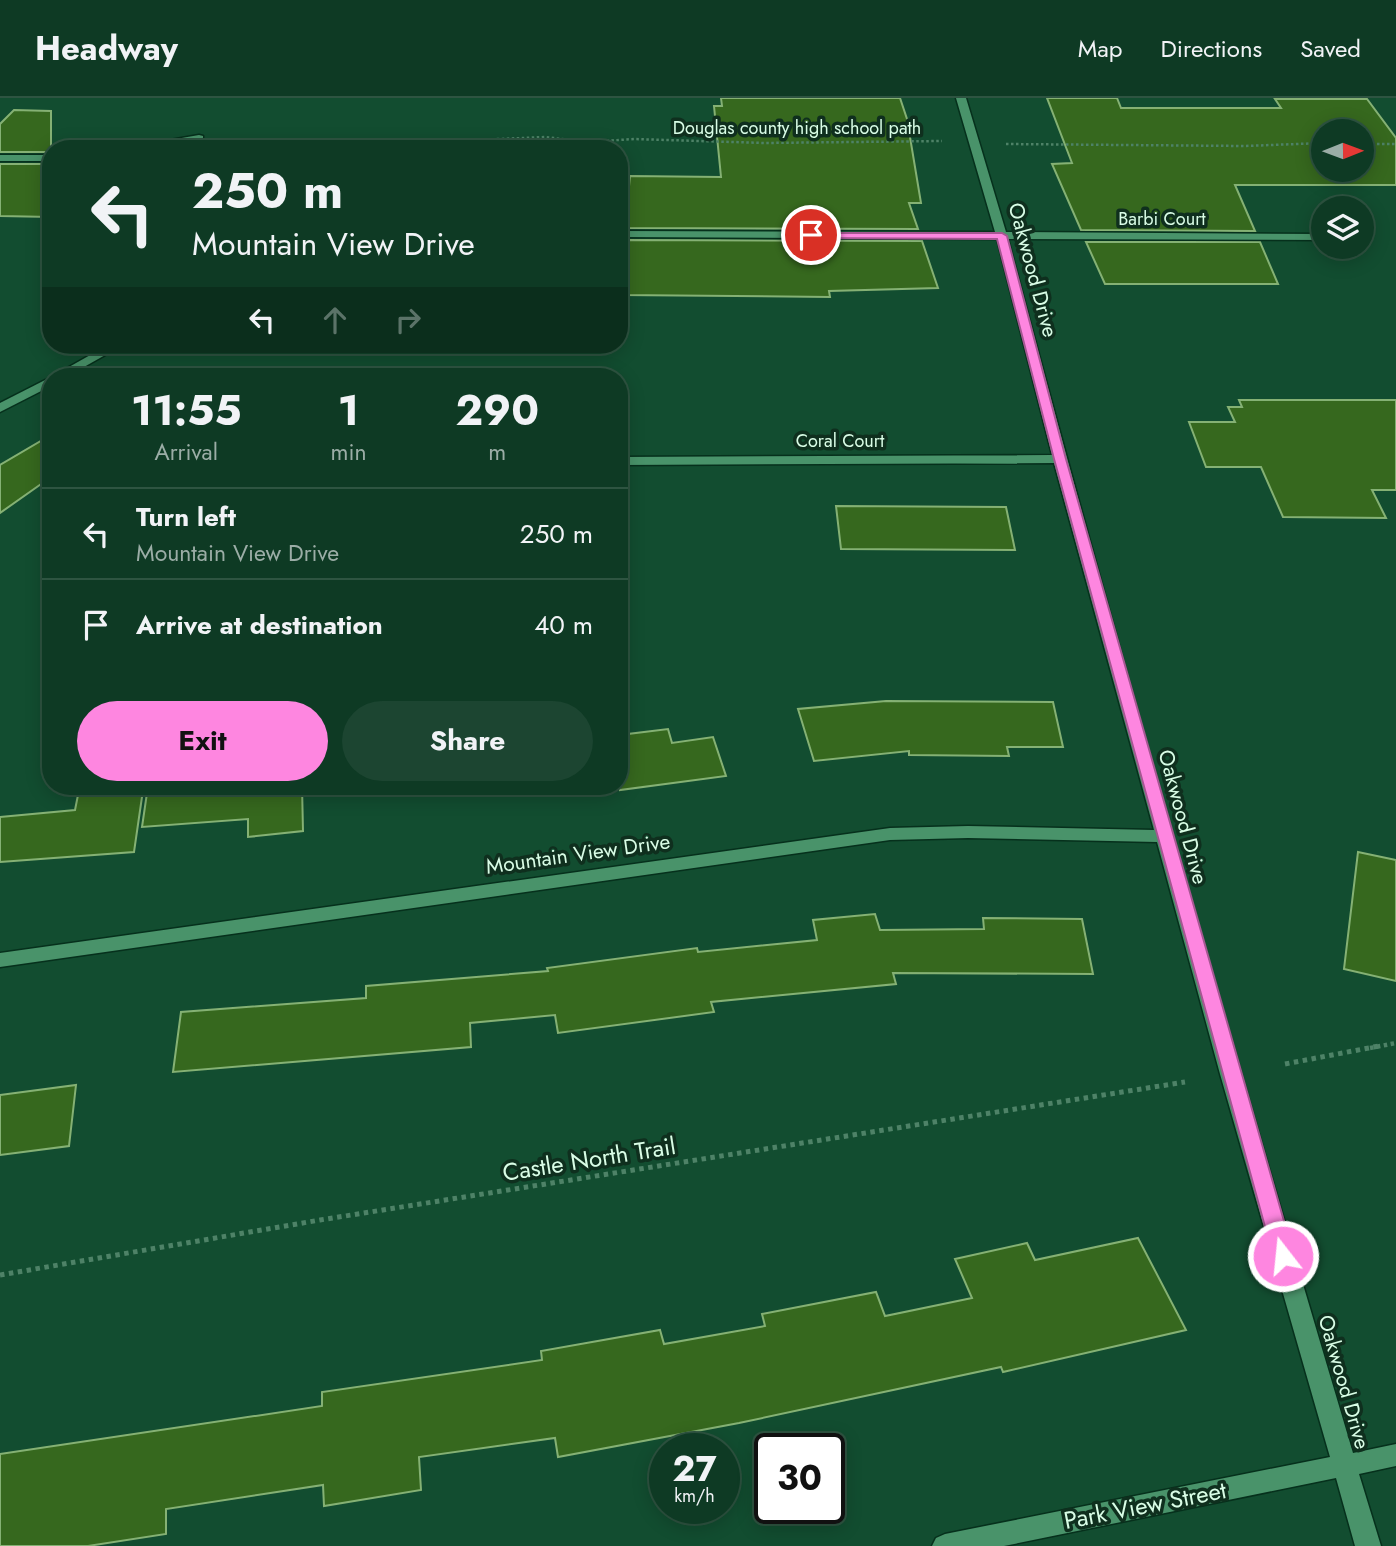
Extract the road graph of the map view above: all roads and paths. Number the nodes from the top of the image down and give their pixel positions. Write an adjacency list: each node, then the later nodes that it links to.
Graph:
1 (961, 98): 7 (street, Oakwood Drive)
2 (199, 138): 3 (street)
3 (185, 140)
4 (477, 140): 5 (path, Douglas county high school path)
5 (570, 140)
6 (618, 140): 7 (path, Douglas county high school path)
7 (974, 142): 8 (path, Douglas county high school path); 14 (street, Oakwood Drive)
8 (1311, 143)
9 (1374, 144): 10 (path)
10 (1396, 144)
11 (0, 158): 12 (street)
12 (42, 158)
13 (628, 234): 14 (street)
14 (1002, 236): 15 (street, Barbi Court); 20 (street, Oakwood Drive)
15 (1311, 237)
16 (100, 354): 17 (street)
17 (74, 368)
18 (42, 386): 19 (street)
19 (0, 408)
20 (1060, 459): 21 (street, Coral Court); 22 (street, Oakwood Drive)
21 (628, 461)
22 (1164, 836): 23 (street, Mountain View Drive); 29 (street, Oakwood Drive)
23 (0, 960)
24 (1396, 1043): 25 (path)
25 (1285, 1064)
26 (1185, 1082): 27 (path, Castle North Trail)
27 (0, 1275)
28 (1396, 1455): 29 (street, Park View Street)
29 (1345, 1465): 30 (street, Park View Street); 31 (street, Oakwood Drive)
30 (945, 1546)
31 (1368, 1546)

